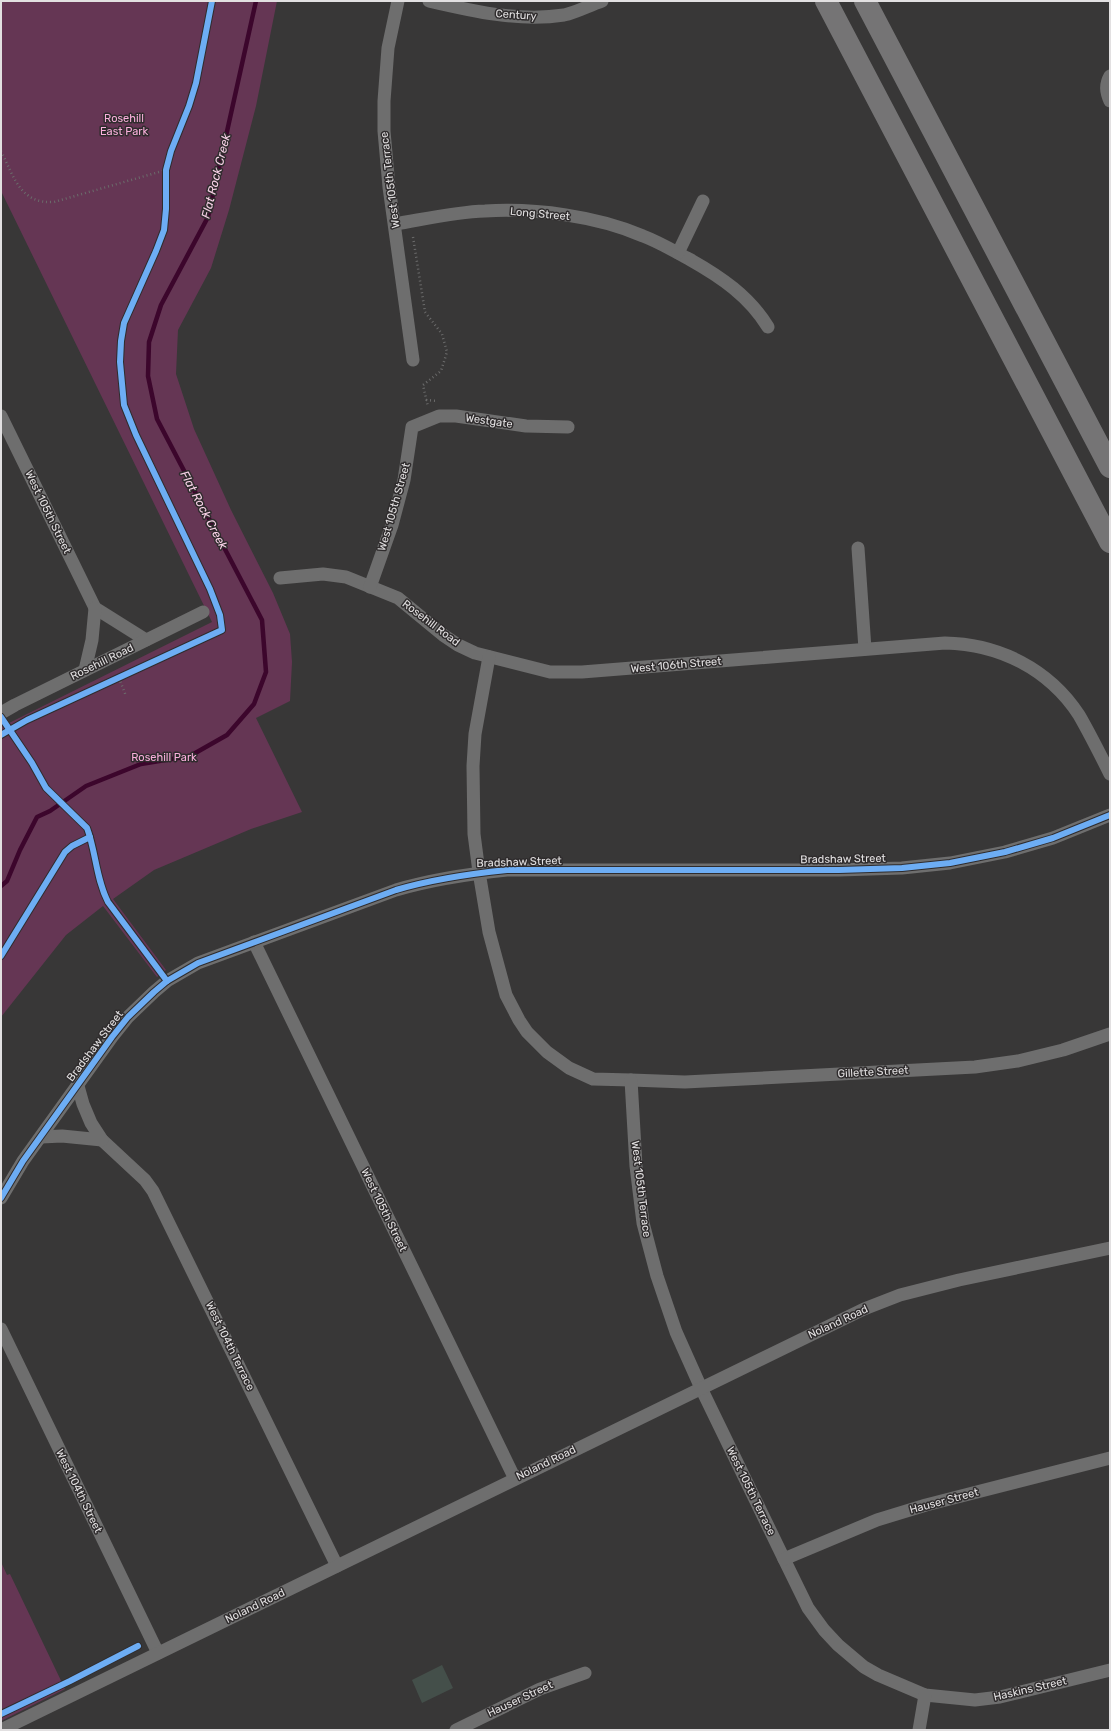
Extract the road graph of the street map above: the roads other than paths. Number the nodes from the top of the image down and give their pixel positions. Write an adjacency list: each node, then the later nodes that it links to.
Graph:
1 (398, 1): 9 (street, West 105th Terrace)
2 (429, 1): 3 (street, Century)
3 (602, 1)
4 (826, 1): 17 (highway)
5 (865, 1): 16 (highway)
6 (1110, 76): 7 (street)
7 (1110, 101)
8 (703, 201): 10 (street)
9 (395, 224): 10 (street, Long Street); 12 (street, West 105th Terrace)
10 (678, 253): 11 (street, Long Street)
11 (768, 327)
12 (413, 360)
13 (1, 416): 21 (street, West 105th Street)
14 (412, 427): 15 (street, Westgate); 20 (street, West 105th Street)
15 (568, 427)
16 (1110, 467)
17 (1110, 542)
18 (858, 548): 24 (street)
19 (280, 578): 20 (street, Rosehill Road)
20 (370, 587): 25 (street, Rosehill Road)
21 (95, 608): 23 (street); 26 (street)
22 (203, 612): 23 (street, Rosehill Road)
23 (146, 640): 26 (street, Rosehill Road)
24 (865, 649): 25 (street, West 106th Street); 28 (street, West 106th Street)
25 (489, 658): 30 (street)
26 (85, 670): 27 (street, Rosehill Road)
27 (1, 713)
28 (1110, 774)
29 (1110, 815): 30 (street, Bradshaw Street)
30 (479, 872): 31 (street, Bradshaw Street); 33 (street)
31 (254, 942): 34 (street, Bradshaw Street); 42 (street, West 105th Street)
32 (1110, 1034): 33 (street, Gillette Street)
33 (631, 1080): 40 (street, West 105th Terrace)
34 (78, 1086): 35 (street, Bradshaw Street); 36 (street, West 104th Terrace)
35 (41, 1137): 36 (street); 37 (street, Bradshaw Street)
36 (102, 1140): 44 (street, West 104th Terrace)
37 (1, 1198)
38 (1110, 1248): 40 (street, Noland Road)
39 (1, 1329): 45 (street, West 104th Street)
40 (701, 1388): 42 (street, Noland Road); 43 (street, West 105th Terrace)
41 (1110, 1458): 43 (street, Hauser Street)
42 (515, 1478): 44 (street, Noland Road)
43 (784, 1559): 48 (street, West 105th Terrace)
44 (337, 1566): 45 (street, Noland Road)
45 (158, 1653): 49 (street, Noland Road)
46 (1110, 1670): 48 (street, Haskins Street)
47 (585, 1673): 50 (street, Hauser Street)
48 (925, 1695): 51 (street)
49 (1, 1730)
50 (456, 1730)
51 (919, 1730)

